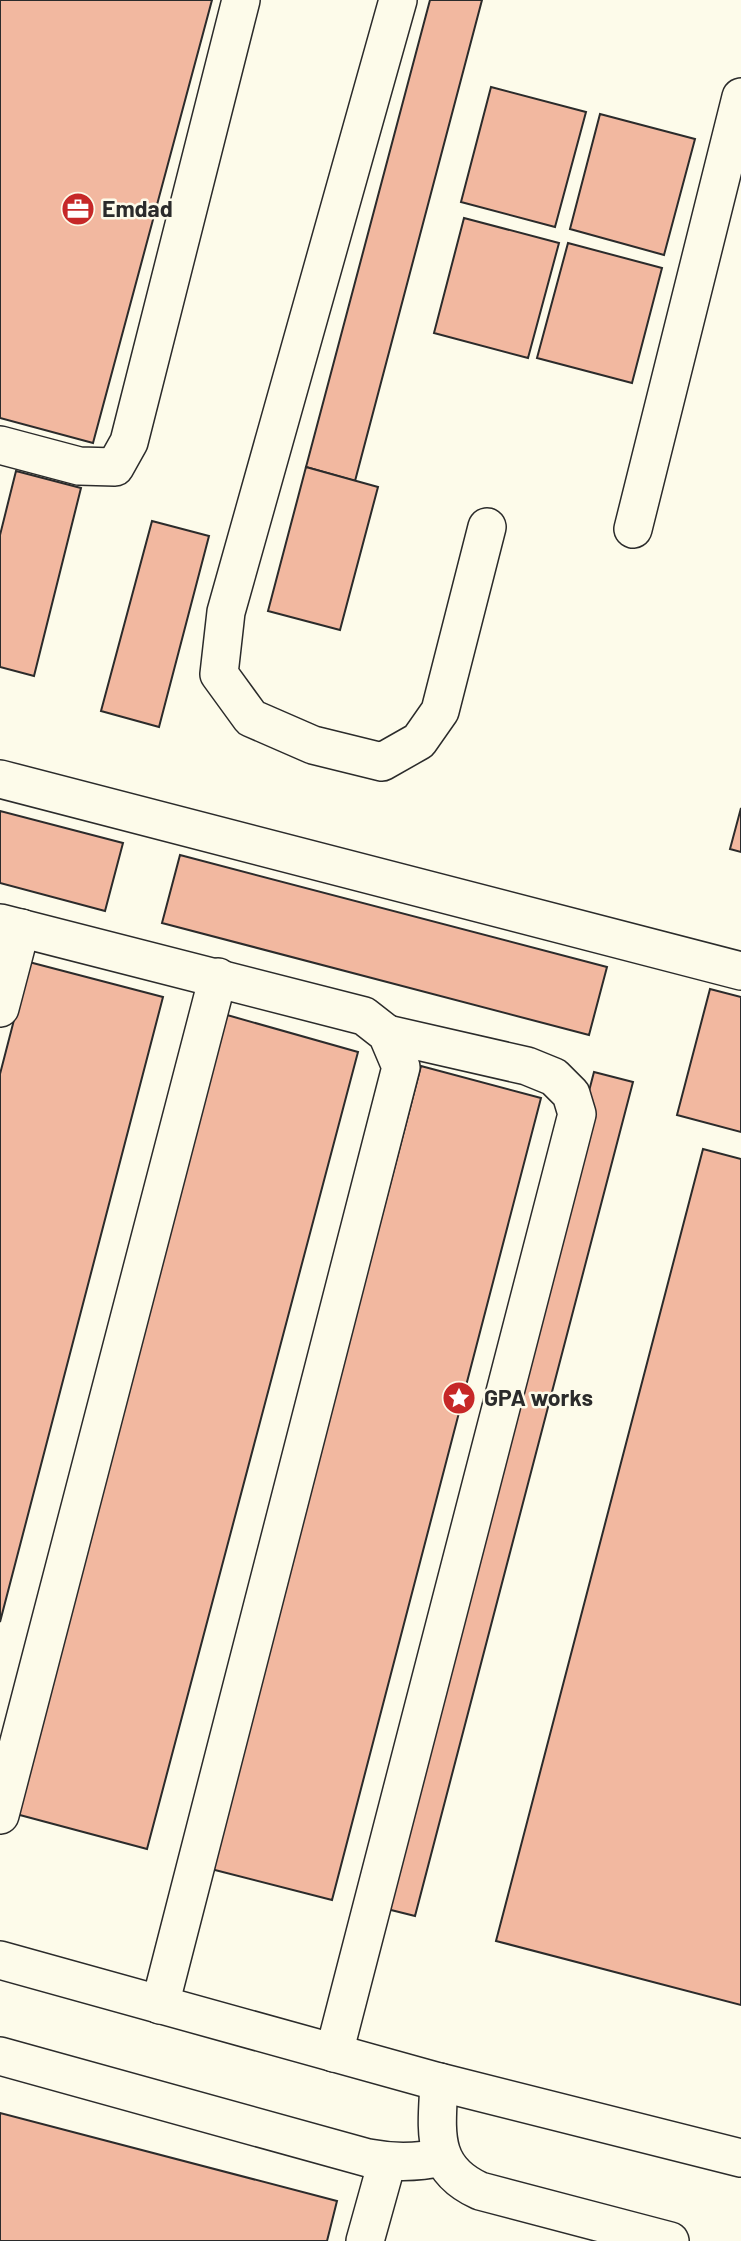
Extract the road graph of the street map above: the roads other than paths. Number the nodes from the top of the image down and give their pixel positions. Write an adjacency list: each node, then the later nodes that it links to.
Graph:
1 (241, 0): 4 (street)
2 (398, 0): 5 (street)
3 (741, 97): 6 (street)
4 (0, 445)
5 (487, 527)
6 (633, 529)
7 (0, 779): 9 (street)
8 (10, 926): 10 (street); 11 (street)
9 (741, 971)
10 (218, 977): 12 (street); 13 (street)
11 (0, 1008)
12 (387, 1034): 15 (street); 16 (street)
13 (0, 1815)
14 (0, 1960): 15 (street)
15 (160, 2005): 16 (street)
16 (334, 2053): 18 (street)
17 (0, 2056): 21 (street)
18 (439, 2082): 19 (street); 20 (street)
19 (442, 2157): 21 (street); 22 (street)
20 (741, 2158)
21 (387, 2162): 24 (street)
22 (561, 2227): 23 (street)
23 (612, 2234): 25 (street)
24 (369, 2240)
25 (670, 2241)

